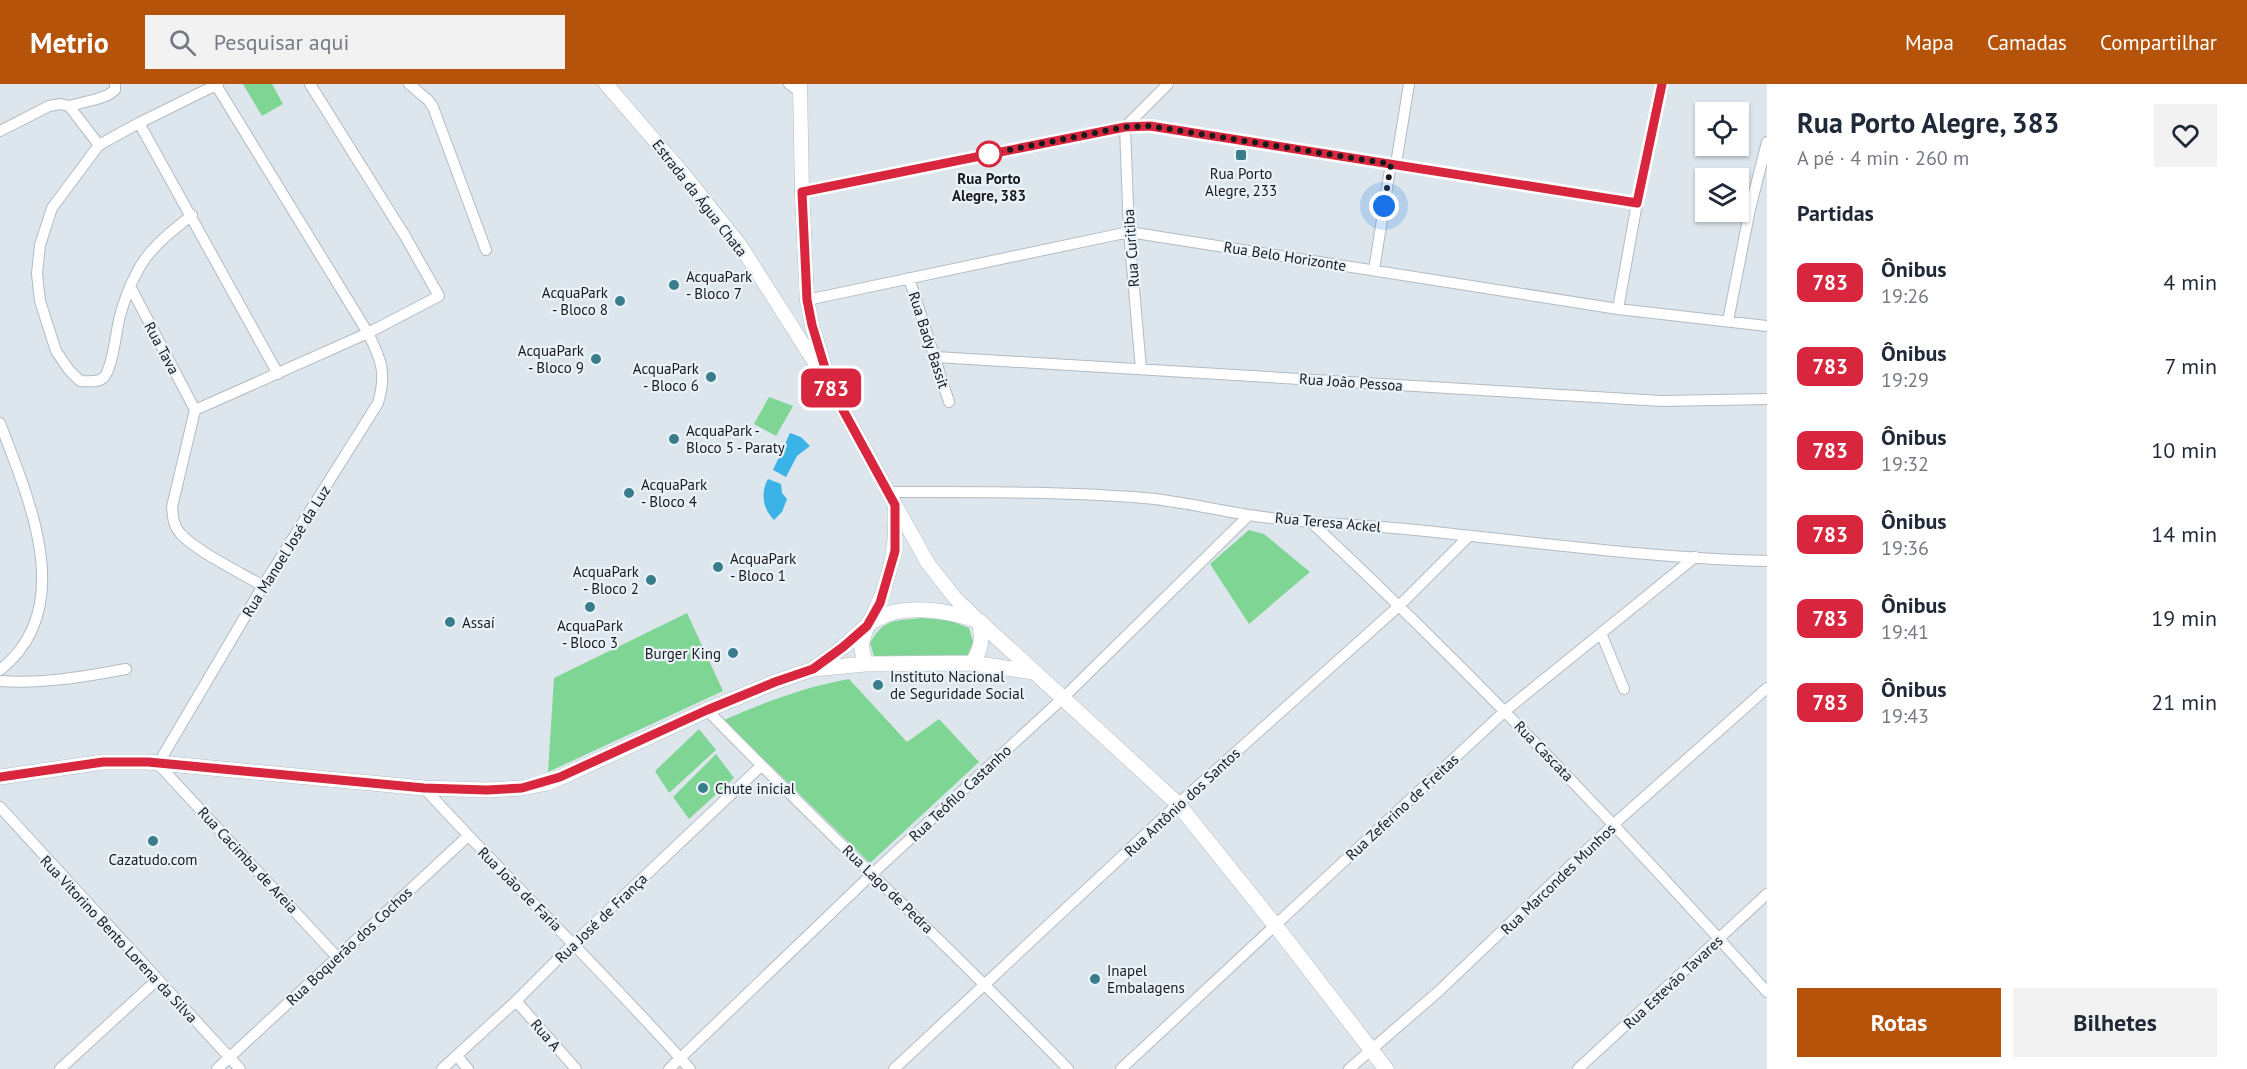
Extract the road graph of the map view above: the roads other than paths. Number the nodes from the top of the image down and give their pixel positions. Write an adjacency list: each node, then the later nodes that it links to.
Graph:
1 (115, 84): 10 (street)
2 (310, 84): 29 (street)
3 (409, 84): 21 (street)
4 (606, 84): 33 (street, Estrada da Água Chata)
5 (1168, 84): 12 (street)
6 (1409, 84): 16 (street)
7 (1662, 84): 18 (street)
8 (217, 85): 11 (street); 29 (street, Rua Manoel José da Luz)
9 (796, 87): 17 (street)
10 (69, 106): 13 (street); 15 (street)
11 (139, 123): 15 (street); 19 (street)
12 (1125, 127): 16 (street); 17 (street); 20 (street, Rua Curitiba)
13 (0, 131)
14 (1767, 142): 27 (street)
15 (99, 145): 24 (street)
16 (1393, 164): 18 (street); 22 (street)
17 (802, 192): 25 (street)
18 (1637, 203): 26 (street)
19 (192, 215): 24 (street); 32 (street)
20 (1129, 232): 22 (street, Rua Belo Horizonte); 23 (street, Rua Belo Horizonte); 31 (street, Rua Curitiba)
21 (486, 250)
22 (1374, 270): 26 (street, Rua Belo Horizonte)
23 (909, 278): 25 (street, Rua Belo Horizonte); 30 (street, Rua Bady Bassit)
24 (130, 286): 36 (street, Rua Tava)
25 (807, 300): 33 (street)
26 (1618, 309): 27 (street, Rua Belo Horizonte)
27 (1728, 321): 28 (street, Rua Belo Horizonte)
28 (1767, 326)
29 (368, 333): 32 (street); 44 (street, Rua Manoel José da Luz)
30 (936, 357): 31 (street, Rua João Pessoa); 35 (street, Rua Bady Bassit)
31 (1142, 369): 34 (street, Rua João Pessoa)
32 (278, 374): 36 (street)
33 (831, 388): 38 (street, Estrada da Água Chata)
34 (1767, 399)
35 (949, 402)
36 (195, 410): 44 (street)
37 (0, 423): 53 (street)
38 (892, 498): 39 (street, Rua Teresa Ackel); 46 (street, Estrada da Água Chata); 47 (street, Estrada da Água Chata)
39 (1249, 515): 40 (street, Rua Teresa Ackel); 58 (street, Rua Teófilo Castanho)
40 (1310, 521): 41 (street, Rua Teresa Ackel); 45 (street, Rua Cascata)
41 (1469, 536): 42 (street, Rua Teresa Ackel); 45 (street, Rua Antônio dos Santos)
42 (1695, 557): 43 (street, Rua Teresa Ackel); 48 (street, Rua Zeferino de Freitas)
43 (1767, 561)
44 (263, 586): 61 (street, Rua Manoel José da Luz)
45 (1400, 605): 60 (street, Rua Cascata); 65 (street, Rua Antônio dos Santos)
46 (979, 621): 47 (main road); 49 (main road); 54 (main road)
47 (867, 626): 50 (main road); 52 (main road)
48 (1601, 633): 56 (street); 60 (street, Rua Zeferino de Freitas)
49 (972, 663): 50 (main road); 54 (main road)
50 (865, 664): 52 (main road)
51 (126, 669): 55 (street)
52 (813, 669): 59 (main road)
53 (0, 670)
54 (1033, 672): 58 (main road)
55 (0, 681)
56 (1624, 688)
57 (1767, 688): 67 (street, Rua Marcondes Munhos)
58 (1064, 697): 65 (main road); 69 (street, Rua Teófilo Castanho)
59 (707, 710): 62 (street, Rua Lago de Pedra); 64 (main road)
60 (1505, 711): 67 (street, Rua Cascata); 71 (street, Rua Zeferino de Freitas)
61 (158, 764): 63 (main road); 64 (main road); 74 (street, Rua Cacimba de Areia)
62 (761, 766): 69 (street, Rua Lago de Pedra); 73 (street, Rua José de França)
63 (0, 777)
64 (424, 788): 68 (street, Rua João de Faria)
65 (1178, 804): 71 (main road); 76 (street, Rua Antônio dos Santos)
66 (0, 807): 75 (street, Rua Vitorino Bento Lorena da Silva)
67 (1614, 824): 72 (street, Rua Cascata); 79 (street, Rua Marcondes Munhos)
68 (468, 836): 73 (street, Rua João de Faria); 74 (street, Rua Boquerão dos Cochos)
69 (872, 874): 76 (street, Rua Lago de Pedra); 82 (street, Rua Teófilo Castanho)
70 (1767, 894): 72 (street, Rua Estevão Tavares)
71 (1275, 925): 79 (main road); 93 (street, Rua Zeferino de Freitas)
72 (1719, 939): 77 (street, Rua Cascata); 96 (street, Rua Estevão Tavares)
73 (574, 943): 78 (street, Rua José de França); 82 (street, Rua João de Faria)
74 (337, 957): 81 (street, Rua Boquerão dos Cochos)
75 (157, 980): 81 (street, Rua Vitorino Bento Lorena da Silva); 83 (street)
76 (987, 985): 91 (street, Rua Antônio dos Santos); 92 (street, Rua Lago de Pedra)
77 (1767, 992)
78 (516, 1001): 80 (street, Rua José de França); 88 (street, Rua A)
79 (1371, 1050): 94 (street, Rua Marcondes Munhos); 95 (main road)
80 (457, 1056): 86 (street, Rua José de França); 87 (street)
81 (229, 1057): 84 (street, Rua Boquerão dos Cochos); 85 (street, Rua Vitorino Bento Lorena da Silva)
82 (680, 1058): 89 (street, Rua Teófilo Castanho); 90 (street, Rua João de Faria)
83 (60, 1069)
84 (217, 1069)
85 (240, 1069)
86 (442, 1069)
87 (468, 1069)
88 (576, 1069)
89 (669, 1069)
90 (690, 1069)
91 (894, 1069)
92 (1068, 1069)
93 (1120, 1069)
94 (1349, 1069)
95 (1386, 1069)
96 (1578, 1069)

